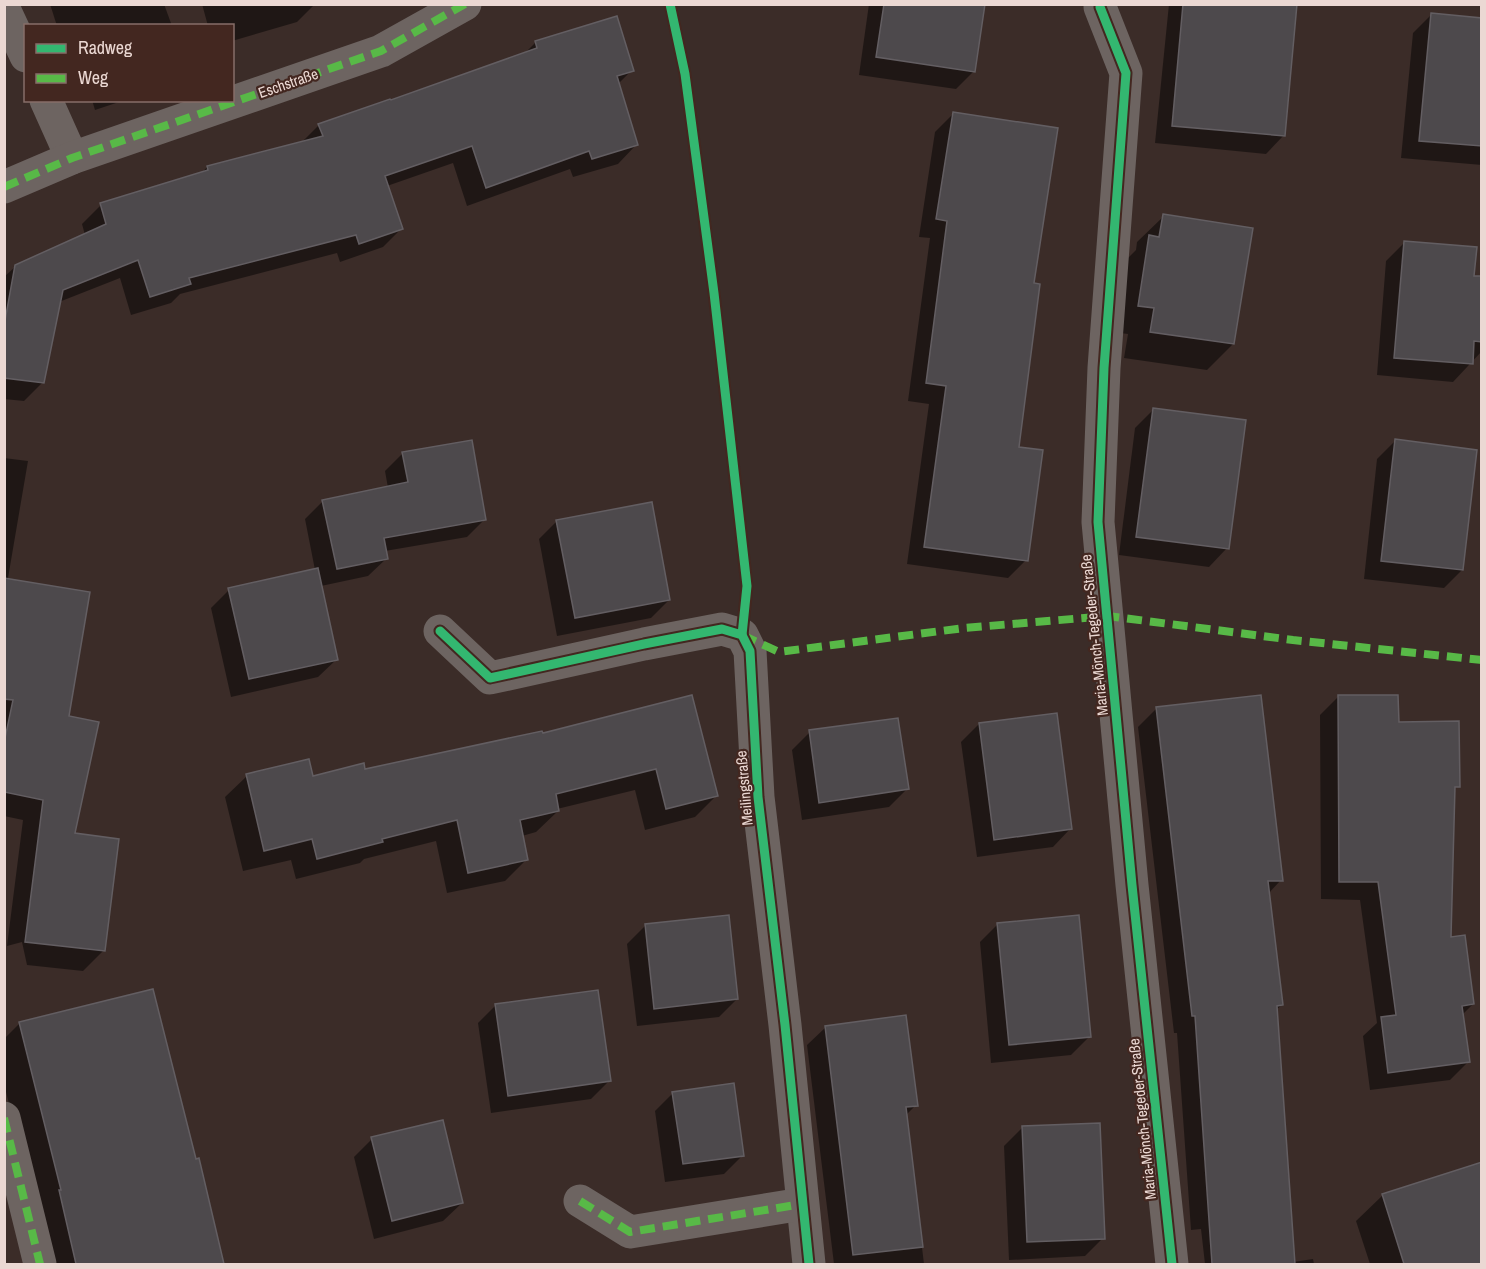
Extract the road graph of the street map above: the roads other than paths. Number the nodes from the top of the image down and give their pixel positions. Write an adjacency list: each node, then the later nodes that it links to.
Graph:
1 (465, 4): 6 (street, Eschstraße)
2 (1100, 7): 16 (street, Maria-Mönch-Tegeder-Straße)
3 (4, 9): 4 (street)
4 (24, 52)
5 (47, 102): 8 (street)
6 (234, 102)
7 (234, 102): 8 (street, Eschstraße)
8 (72, 158): 9 (street, Eschstraße)
9 (4, 187)
10 (440, 631): 13 (street, Meilingstraße)
11 (4, 1118): 14 (street)
12 (580, 1201): 13 (street)
13 (802, 1204): 15 (street, Meilingstraße)
14 (40, 1264)
15 (808, 1264)
16 (1172, 1264)

